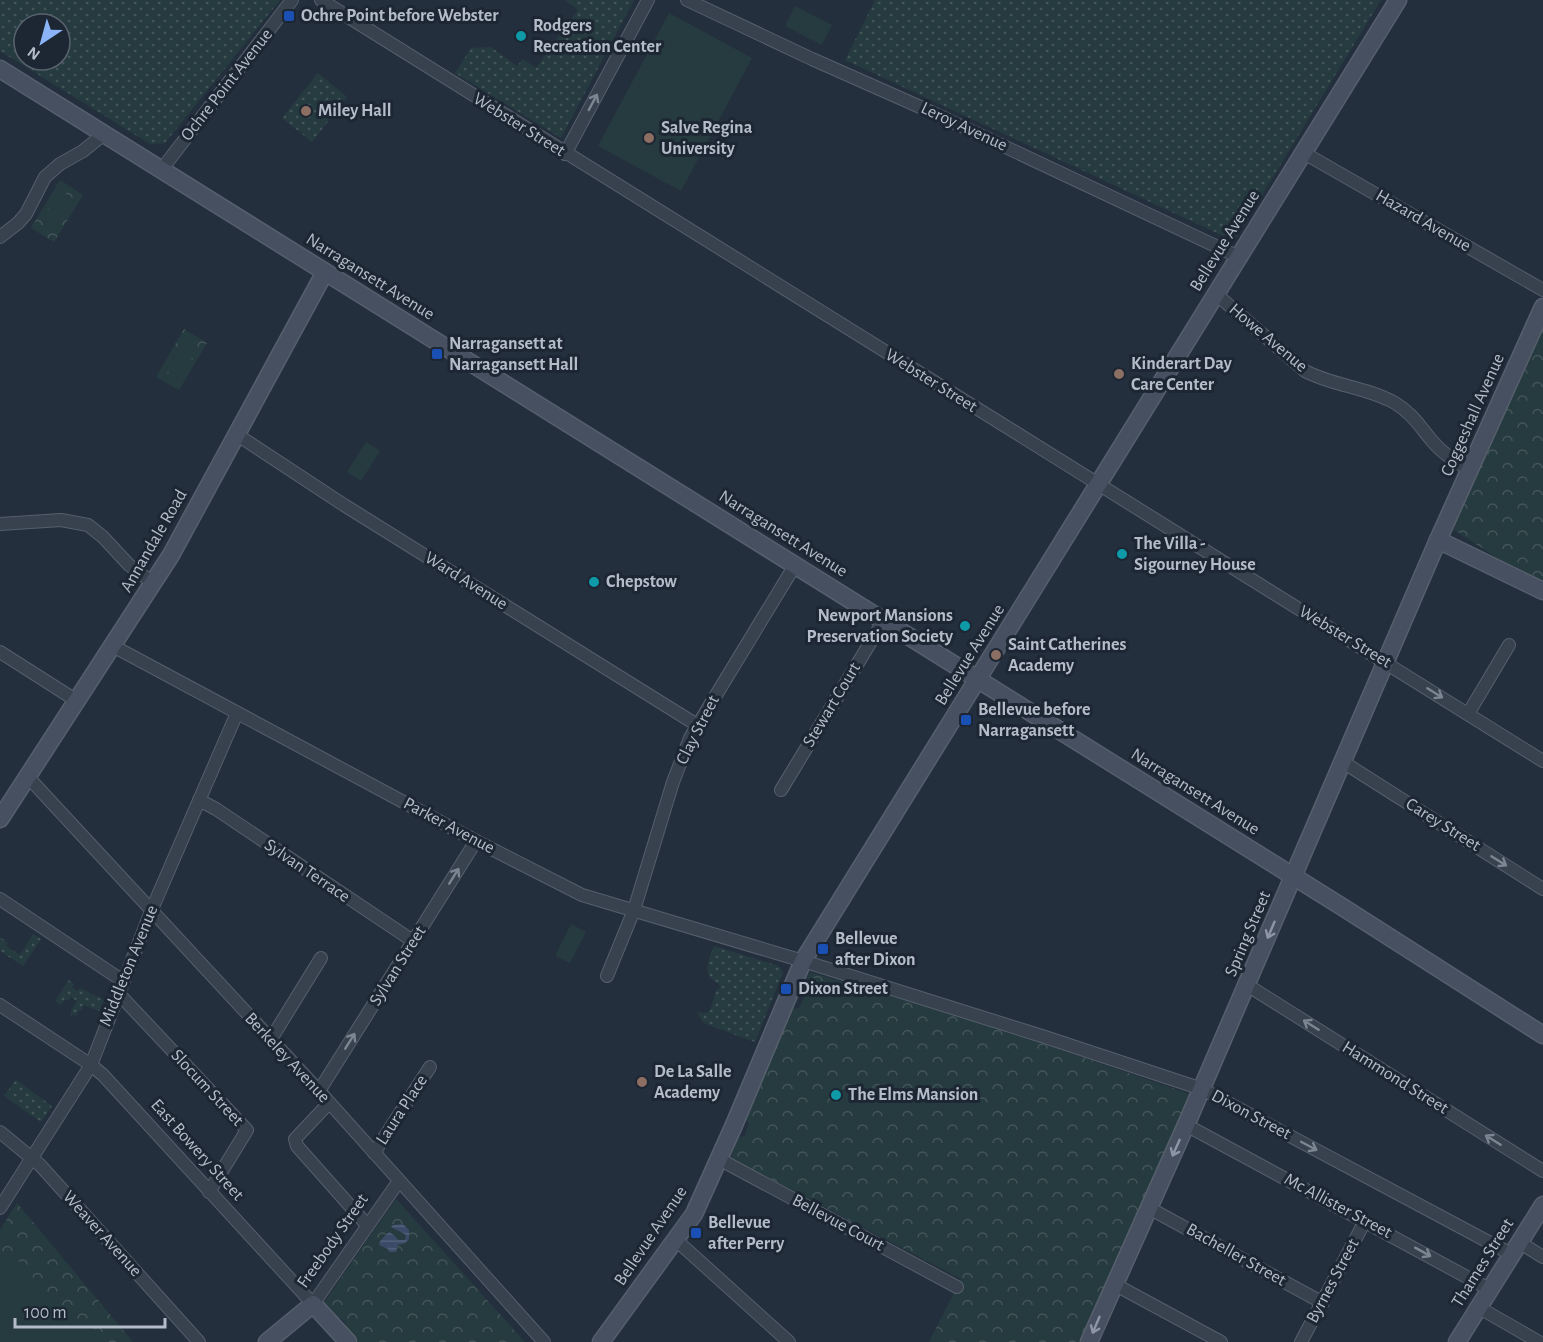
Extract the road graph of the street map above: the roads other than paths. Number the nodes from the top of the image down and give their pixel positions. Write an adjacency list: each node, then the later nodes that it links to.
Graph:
1 (292, 0): 10 (street, Ochre Point Avenue)
2 (321, 0): 9 (street, Webster Street)
3 (648, 0): 9 (street, one-way to 3)
4 (687, 0): 12 (street, Leroy Avenue)
5 (1398, 0): 8 (main road, Bellevue Avenue)
6 (0, 69): 7 (main road, Narragansett Avenue)
7 (105, 134): 10 (main road, Narragansett Avenue); 11 (street)
8 (1304, 153): 12 (main road, Bellevue Avenue); 14 (street, Hazard Avenue)
9 (565, 154): 19 (street, Webster Street)
10 (162, 170): 13 (main road, Narragansett Avenue)
11 (0, 237)
12 (1239, 257): 15 (main road, Bellevue Avenue)
13 (325, 272): 17 (main road, Annandale Road); 22 (main road, Narragansett Avenue)
14 (1543, 290)
15 (1216, 294): 18 (street, Howe Avenue); 19 (main road, Bellevue Avenue)
16 (1543, 307): 18 (main road, Coggeshall Avenue)
17 (237, 434): 23 (main road, Annandale Road); 34 (street, Ward Avenue)
18 (1470, 470): 21 (main road, Coggeshall Avenue)
19 (1098, 485): 29 (street, Webster Street); 30 (main road, Bellevue Avenue)
20 (0, 524): 23 (street)
21 (1438, 540): 24 (main road); 29 (main road, Spring Street)
22 (795, 565): 25 (main road, Narragansett Avenue); 34 (street, Clay Street)
23 (153, 583): 27 (main road, Annandale Road)
24 (1543, 591)
25 (884, 620): 30 (main road, Narragansett Avenue); 38 (street, Stewart Court)
26 (1509, 645): 33 (street)
27 (113, 646): 31 (main road, Annandale Road); 32 (street, Parker Avenue)
28 (0, 652): 31 (street)
29 (1386, 662): 33 (street, Webster Street, one-way to 33); 36 (main road, Spring Street)
30 (978, 679): 42 (main road, Narragansett Avenue); 49 (main road, Bellevue Avenue)
31 (77, 701): 37 (main road, Annandale Road)
32 (237, 713): 39 (street, Middleton Avenue); 41 (street, Parker Avenue)
33 (1468, 714): 35 (street, Webster Street)
34 (698, 725): 46 (street, Clay Street)
35 (1543, 761)
36 (1343, 762): 42 (main road, Spring Street); 43 (street, Carey Street, one-way to 43)
37 (28, 777): 40 (main road, Annandale Road); 45 (street, Berkeley Avenue)
38 (782, 790)
39 (199, 800): 45 (street, Middleton Avenue); 47 (street, Sylvan Terrace)
40 (0, 818)
41 (476, 841): 46 (street, Parker Avenue); 47 (street, Sylvan Street, one-way to 41)
42 (1294, 876): 51 (main road, Spring Street, one-way to 51); 54 (main road, Narragansett Avenue)
43 (1543, 889)
44 (0, 899): 52 (street, Slocum Street)
45 (152, 909): 52 (street, Middleton Avenue); 55 (street, Berkeley Avenue)
46 (634, 910): 49 (street, Parker Avenue); 50 (street, Clay Street)
47 (413, 941): 59 (street, Sylvan Street, one-way to 47)
48 (321, 958): 55 (street)
49 (803, 961): 58 (street, Dixon Street); 65 (main road, Bellevue Avenue)
50 (607, 976)
51 (1247, 985): 58 (main road, Spring Street); 66 (street, Hammond Street, one-way to 51)
52 (121, 987): 56 (street, Middleton Avenue); 68 (street, Slocum Street)
53 (0, 1005): 56 (street, East Bowery Street)
54 (1543, 1035)
55 (271, 1039): 59 (street, Berkeley Avenue)
56 (91, 1065): 64 (street, Middleton Avenue); 68 (street, East Bowery Street)
57 (430, 1067): 63 (street, Laura Place)
58 (1202, 1089): 61 (main road, Spring Street); 75 (street, Dixon Street, one-way to 75)
59 (319, 1091): 60 (street, Berkeley Avenue)
60 (329, 1103): 63 (street, Berkeley Avenue); 73 (street)
61 (1186, 1125): 71 (main road, Spring Street, one-way to 71); 72 (street, Mc Allister Street)
62 (0, 1132): 64 (street, Weaver Avenue)
63 (374, 1153): 67 (street, Berkeley Avenue)
64 (32, 1158): 70 (street, Middleton Avenue); 83 (street, Weaver Avenue)
65 (719, 1159): 74 (main road, Bellevue Avenue); 78 (street, Bellevue Court)
66 (1543, 1171)
67 (399, 1181): 73 (street, Freebody Street); 86 (street, Berkeley Avenue)
68 (209, 1192): 81 (street, East Bowery Street)
69 (1543, 1205): 75 (main road, Thames Street)
70 (0, 1208)
71 (1149, 1208): 77 (main road, Spring Street); 80 (street, Bacheller Street)
72 (1365, 1221): 79 (street, Mc Allister Street, one-way to 79); 80 (street, Byrnes Street)
73 (367, 1225): 81 (street, Freebody Street)
74 (676, 1240): 87 (main road, Bellevue Avenue); 88 (street)
75 (1515, 1248): 76 (street, Dixon Street); 79 (main road, Thames Street)
76 (1543, 1257)
77 (1114, 1284): 89 (main road, Spring Street, one-way to 89); 90 (street)
78 (957, 1287)
79 (1490, 1289): 82 (main road, Thames Street)
80 (1323, 1303): 91 (street, Byrnes Street)
81 (313, 1304): 84 (main road, Freebody Street); 85 (main road, East Bowery Street)
82 (1478, 1307): 92 (main road, Thames Street); 93 (street)
83 (199, 1342)
84 (267, 1342)
85 (348, 1342)
86 (544, 1342)
87 (601, 1342)
88 (789, 1342)
89 (1089, 1342)
90 (1221, 1342)
91 (1301, 1342)
92 (1456, 1342)
93 (1539, 1342)

